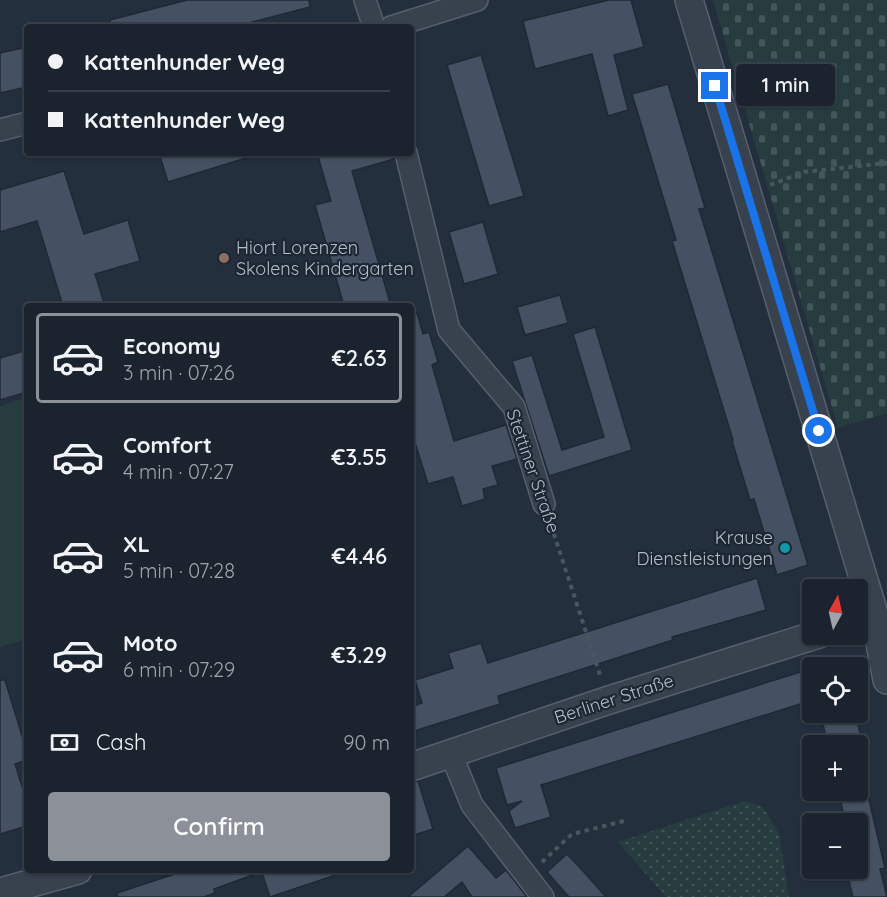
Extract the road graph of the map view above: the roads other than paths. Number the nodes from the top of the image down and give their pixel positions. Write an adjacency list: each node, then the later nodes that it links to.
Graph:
1 (365, 0): 4 (street)
2 (477, 0): 5 (street)
3 (689, 0): 10 (street)
4 (373, 24)
5 (401, 24)
6 (24, 124): 7 (street)
7 (0, 130)
8 (407, 156): 9 (street, Stettiner Straße)
9 (544, 504)
10 (873, 617): 12 (street)
11 (802, 639): 13 (street, Berliner Straße)
12 (887, 680)
13 (451, 754): 14 (street, Berliner Straße); 17 (street)
14 (414, 766)
15 (67, 873): 16 (street)
16 (0, 892)
17 (543, 897)

